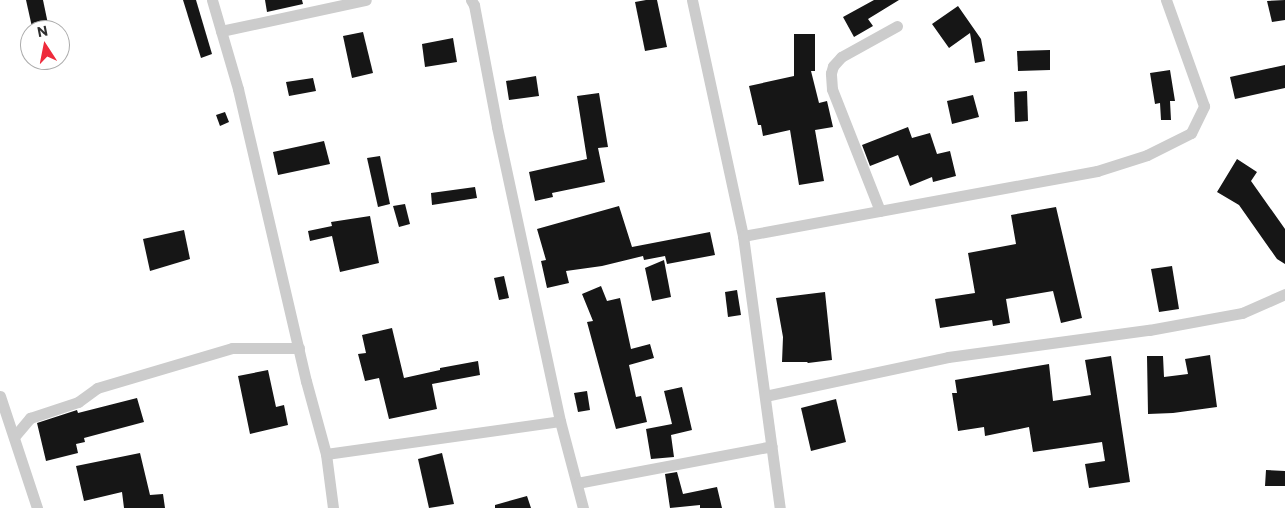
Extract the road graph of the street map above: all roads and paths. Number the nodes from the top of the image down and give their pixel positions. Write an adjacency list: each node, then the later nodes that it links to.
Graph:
1 (212, 0): 7 (street)
2 (366, 0): 7 (street)
3 (471, 0): 14 (street)
4 (692, 0): 9 (street)
5 (1166, 0): 8 (street)
6 (897, 26): 8 (street)
7 (221, 31): 11 (street)
8 (880, 210): 9 (street)
9 (744, 236): 13 (street)
10 (1285, 294): 13 (street)
11 (299, 348): 15 (street); 17 (street)
12 (0, 396): 15 (street)
13 (765, 396): 16 (street)
14 (560, 421): 17 (street); 18 (street)
15 (14, 437): 19 (street)
16 (772, 446): 18 (street); 22 (street)
17 (326, 454): 20 (street)
18 (577, 483): 21 (street)
19 (37, 508)
20 (333, 508)
21 (583, 508)
22 (780, 508)

